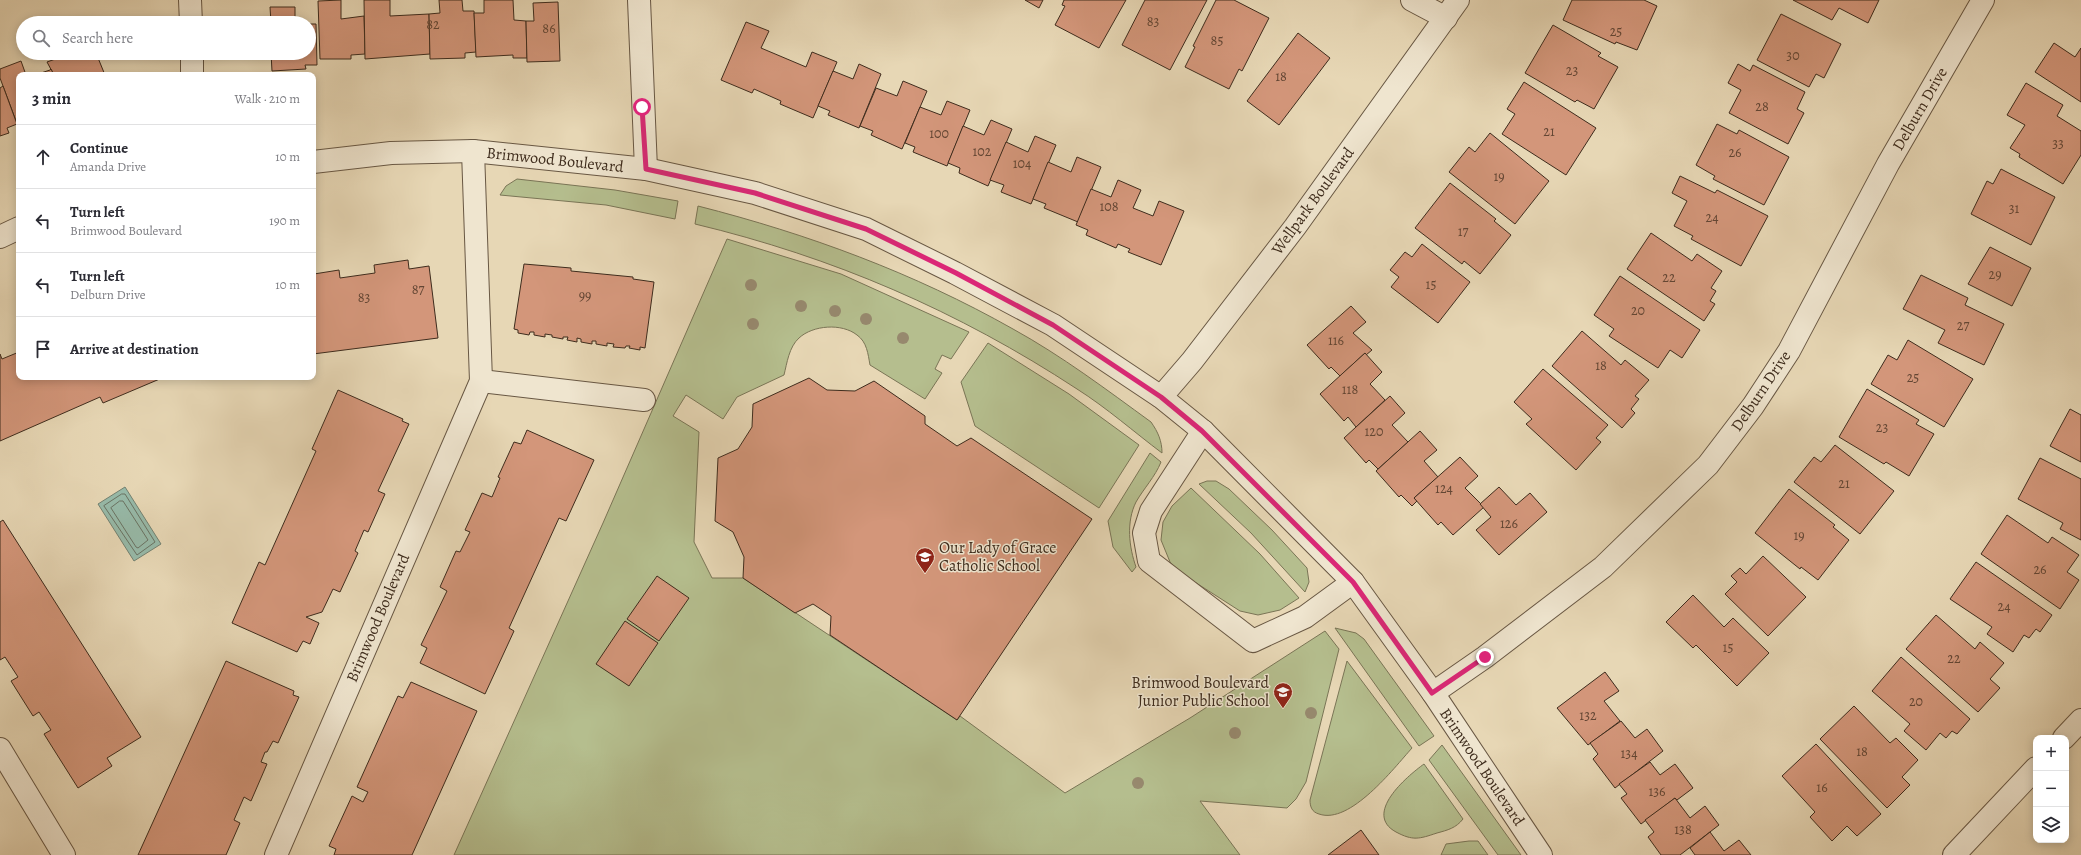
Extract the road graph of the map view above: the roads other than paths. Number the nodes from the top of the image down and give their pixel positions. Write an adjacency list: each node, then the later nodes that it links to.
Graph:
1 (190, 0): 6 (street)
2 (639, 0): 12 (street)
3 (1412, 0): 7 (street)
4 (1458, 0): 7 (street, Wellpark Boulevard)
5 (1983, 0): 20 (street, Delburn Drive)
6 (191, 16)
7 (1446, 18): 16 (street, Wellpark Boulevard)
8 (192, 60): 9 (street)
9 (192, 72)
10 (473, 151): 11 (street, Brimwood Boulevard); 12 (street, Brimwood Boulevard); 15 (street, Brimwood Boulevard)
11 (316, 162)
12 (646, 169): 16 (street, Brimwood Boulevard)
13 (16, 229): 14 (street)
14 (0, 237)
15 (480, 381): 17 (street); 26 (street, Brimwood Boulevard)
16 (1161, 397): 18 (street, Brimwood Boulevard)
17 (644, 400)
18 (1202, 431): 19 (street, Brimwood Boulevard); 19 (street)
19 (1353, 582): 20 (street, Brimwood Boulevard)
20 (1432, 693): 27 (street, Brimwood Boulevard)
21 (2081, 720): 22 (street)
22 (2067, 735)
23 (0, 749): 25 (street)
24 (2033, 771): 28 (street)
25 (64, 855)
26 (276, 855)
27 (1541, 855)
28 (1954, 855)

